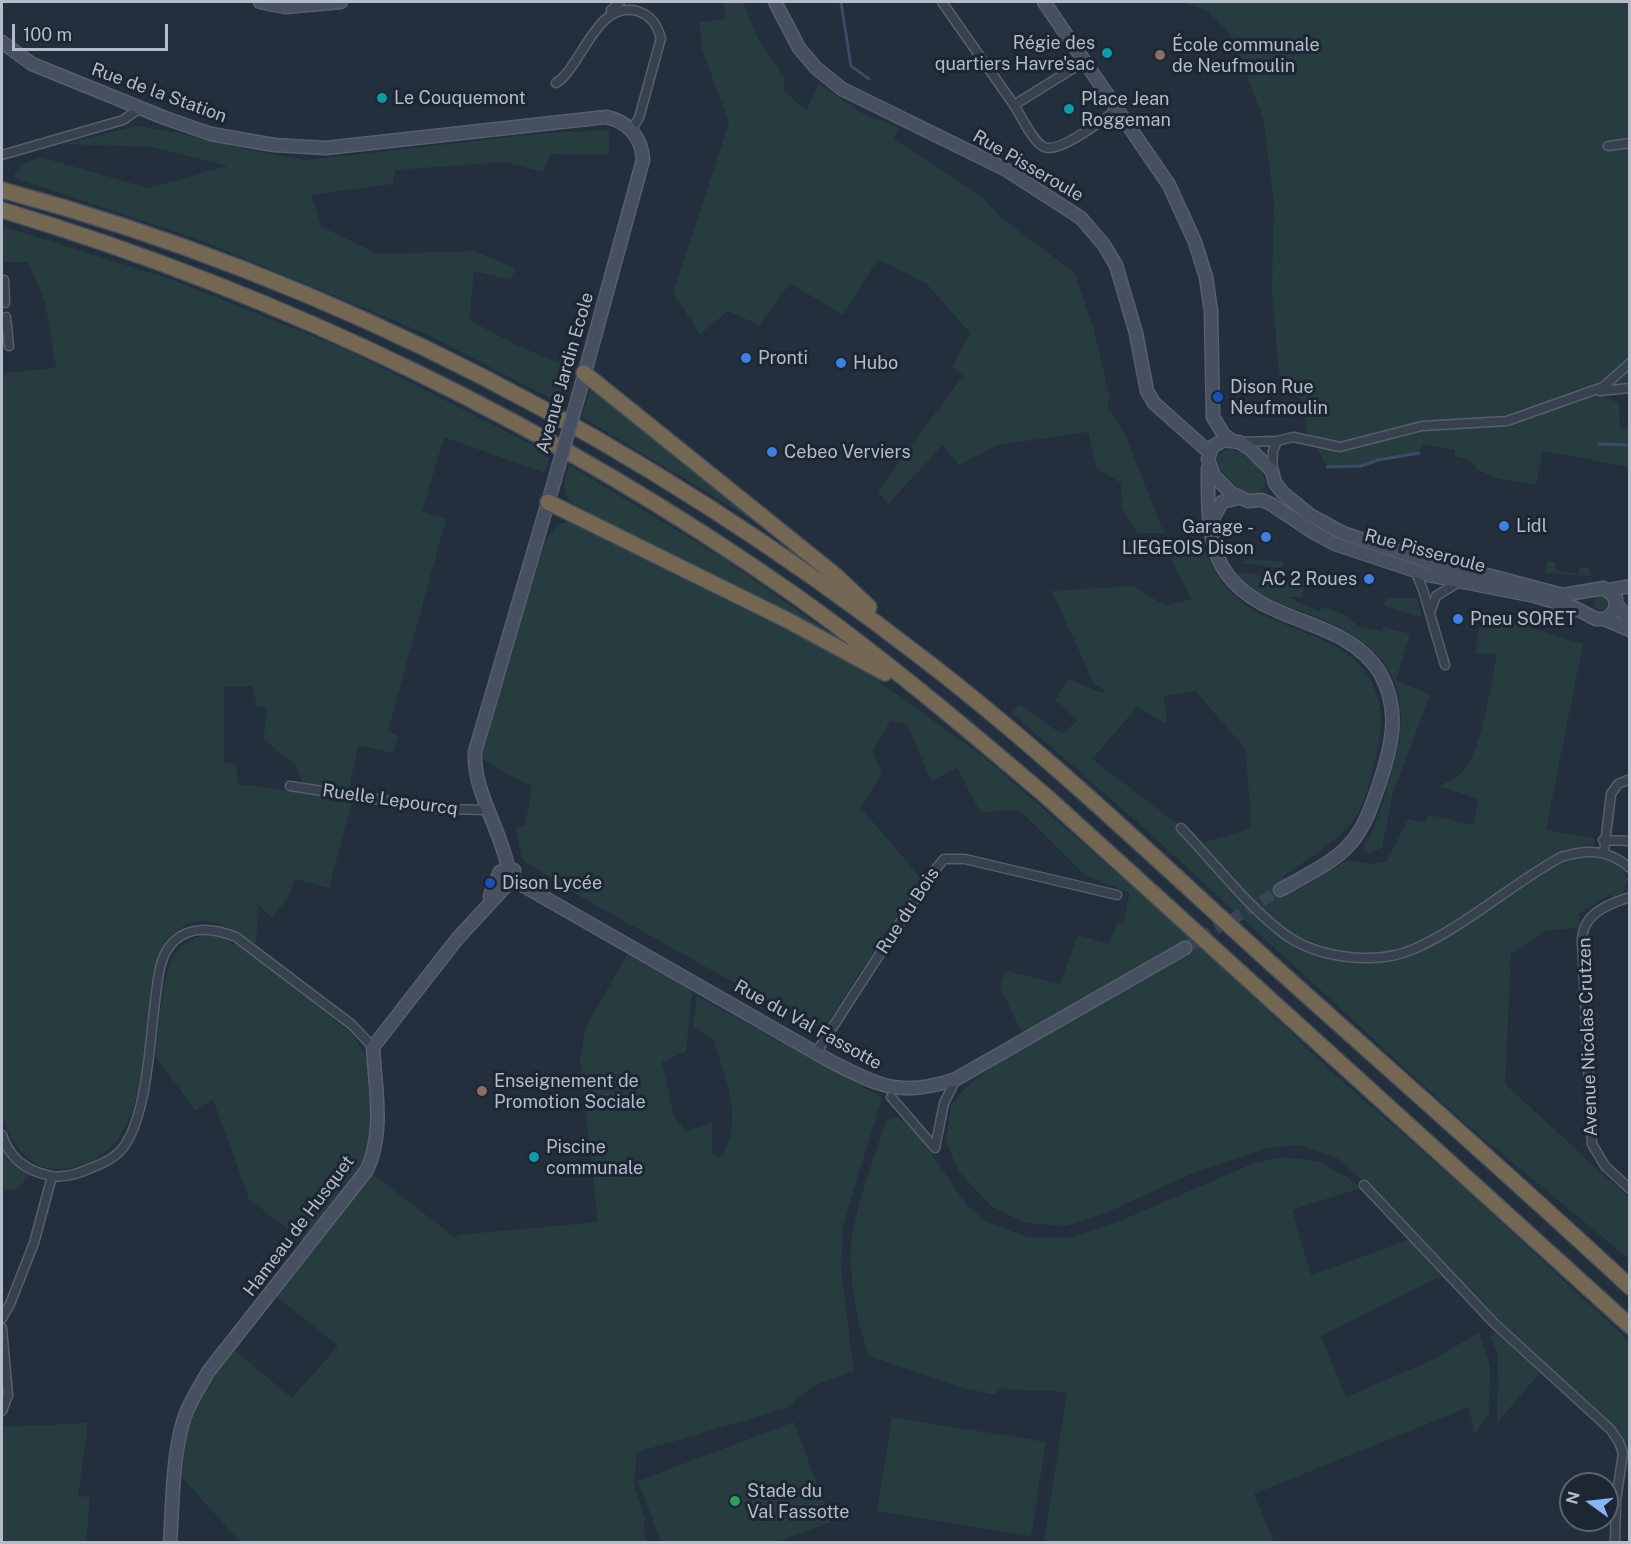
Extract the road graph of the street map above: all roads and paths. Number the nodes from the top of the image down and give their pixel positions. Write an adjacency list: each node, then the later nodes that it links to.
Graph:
1 (260, 2): 2 (street)
2 (341, 2)
3 (620, 2): 7 (street)
4 (775, 2): 30 (street, Rue Pisseroule)
5 (942, 2): 11 (street)
6 (1044, 2): 9 (street)
7 (611, 15): 10 (street); 14 (street)
8 (2, 42): 12 (street, Rue de la Station)
9 (1085, 61): 11 (street); 13 (street)
10 (556, 83)
11 (1014, 105): 13 (street)
12 (140, 108): 14 (street, Rue de la Station); 17 (street)
13 (1118, 110): 28 (street, Rue Pisseroule)
14 (631, 130): 25 (street, Avenue Jardin Ecole)
15 (1629, 143): 16 (street)
16 (1608, 146)
17 (2, 155)
18 (2, 190): 48 (highway)
19 (2, 210): 50 (highway)
20 (4, 280): 21 (street)
21 (3, 303): 22 (street)
22 (4, 317): 23 (street)
23 (9, 346)
24 (1629, 363): 27 (street)
25 (584, 373): 35 (street, Avenue Jardin Ecole, bridge); 48 (highway)
26 (1629, 388): 27 (street)
27 (1590, 392): 29 (street)
28 (1235, 441): 29 (street); 30 (street); 32 (street, Rue Pisseroule)
29 (1277, 441): 32 (street)
30 (1209, 452): 31 (street)
31 (1208, 466): 33 (street); 36 (street)
32 (1273, 477): 34 (street); 41 (street, Rue Pisseroule)
33 (1238, 498): 34 (street, Rue Pisseroule); 36 (street)
34 (1262, 500): 37 (street, Rue Pisseroule)
35 (548, 502): 50 (highway); 53 (street, Avenue Jardin Ecole)
36 (1210, 524): 62 (street)
37 (1415, 570): 38 (street, Rue Pisseroule); 43 (street)
38 (1459, 582): 43 (street); 44 (street, Rue Pisseroule)
39 (1629, 586): 40 (street)
40 (1609, 590): 41 (street); 42 (street)
41 (1591, 591): 44 (street)
42 (1617, 605): 45 (street); 46 (street)
43 (1430, 613): 49 (street)
44 (1588, 613): 45 (street)
45 (1604, 619): 47 (street)
46 (1629, 620)
47 (1629, 630)
48 (924, 659): 74 (highway)
49 (1445, 665)
50 (932, 701): 78 (highway)
51 (1629, 779): 55 (street)
52 (290, 786): 53 (street, Ruelle Lepourcq)
53 (489, 810): 58 (street, Avenue Jardin Ecole)
54 (1181, 828): 57 (street)
55 (1604, 840): 56 (street); 57 (street)
56 (1629, 841)
57 (1604, 852): 59 (street)
58 (508, 868): 60 (street); 61 (street)
59 (1629, 868)
60 (517, 882): 61 (street); 67 (street, Rue du Val Fassotte)
61 (501, 885): 66 (street)
62 (1280, 890)
63 (1117, 895): 67 (street, Rue du Bois)
64 (1629, 897): 73 (street, Avenue Nicolas Crutzen)
65 (1185, 948): 68 (street, Rue du Val Fassotte)
66 (373, 1047): 71 (street); 81 (street, Hameau de Husquet)
67 (816, 1053): 68 (street, Rue du Val Fassotte)
68 (956, 1079): 69 (street)
69 (891, 1097)
70 (2, 1135): 71 (street)
71 (51, 1176): 77 (street)
72 (1364, 1185): 82 (street)
73 (1629, 1189)
74 (1568, 1230): 75 (highway); 76 (highway)
75 (1629, 1277)
76 (1629, 1287)
77 (2, 1318)
78 (1629, 1326)
79 (2, 1328): 80 (street)
80 (2, 1411)
81 (170, 1542)
82 (1615, 1542)

